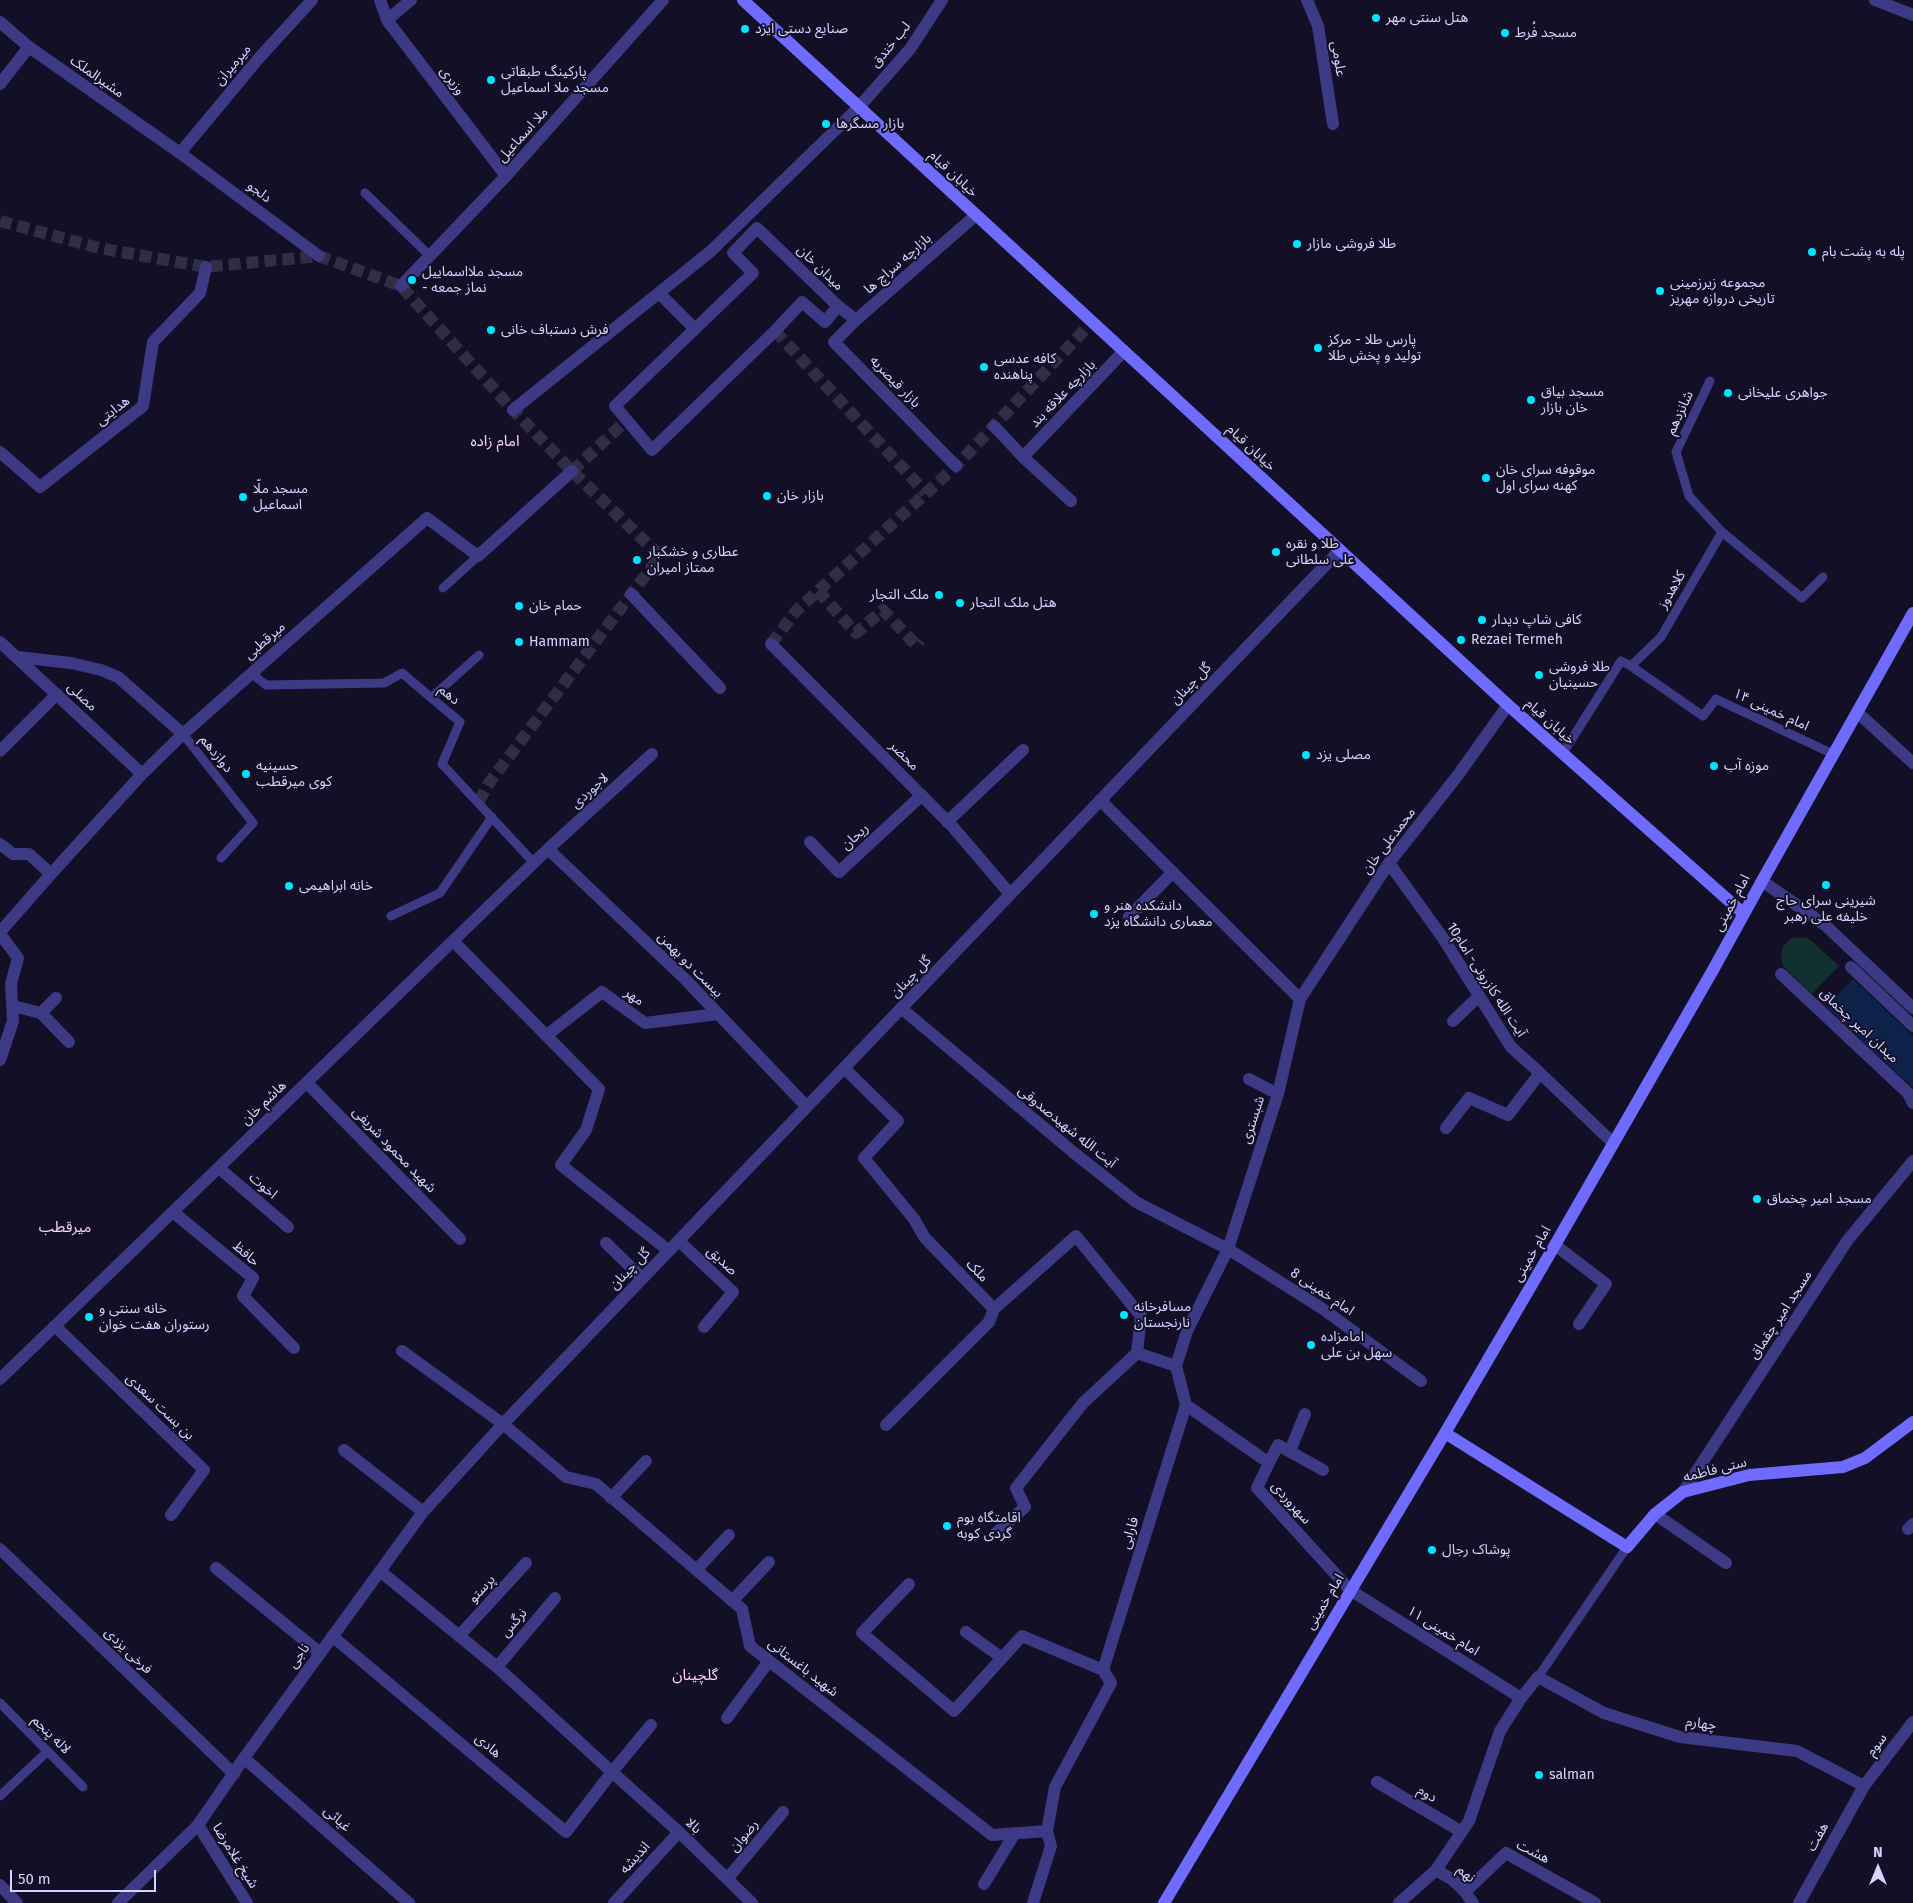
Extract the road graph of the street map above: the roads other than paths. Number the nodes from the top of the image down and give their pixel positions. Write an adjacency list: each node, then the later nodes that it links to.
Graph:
1 (312, 0): 16 (street, میرمیران)
2 (380, 0): 10 (street, وزیری)
3 (410, 0): 10 (street)
4 (663, 0): 17 (street, ملا اسماعیل)
5 (743, 0): 14 (main road, خیابان قیام)
6 (942, 0): 14 (street, لب خندق)
7 (1306, 0): 15 (street, علومی)
8 (1875, 0): 9 (street)
9 (1913, 15)
10 (387, 20): 17 (street, وزیری)
11 (0, 22): 12 (street, مشیرالملک)
12 (29, 48): 13 (street); 16 (street, مشیرالملک)
13 (0, 84)
14 (859, 107): 19 (main road, خیابان قیام); 20 (street, لب خندق)
15 (1333, 124)
16 (180, 152): 22 (street, دلجو)
17 (506, 176): 23 (street, ملا اسماعیل)
18 (365, 193): 23 (lane)
19 (976, 215): 28 (street, بازارچه سراچ ها); 30 (main road, خیابان قیام)
20 (742, 221): 21 (street); 26 (street, لب خندق)
21 (753, 233): 27 (street, میدان خان); 29 (street, میدان خان)
22 (319, 256)
23 (430, 256): 25 (street, ملا اسماعیل)
24 (206, 267): 34 (street, هدایتی)
25 (401, 286)
26 (659, 293): 29 (street); 32 (street, لب خندق)
27 (838, 306): 28 (street); 29 (street, میدان خان)
28 (856, 320): 36 (street, بازار قیصریه)
29 (695, 328)
30 (1124, 351): 35 (street, بازارچه علاقه بند); 40 (main road, خیابان قیام)
31 (1710, 380): 39 (lane, شانزدهم)
32 (513, 410)
33 (994, 426): 35 (street)
34 (0, 452)
35 (1024, 457): 38 (street)
36 (956, 466)
37 (572, 471): 41 (street)
38 (1071, 501)
39 (1722, 532): 42 (lane); 50 (lane, کلاهدوز)
40 (1340, 550): 55 (main road, خیابان قیام); 66 (street, گل چینان)
41 (478, 556): 43 (lane); 51 (street, میرقطبی)
42 (1823, 577)
43 (443, 588)
44 (631, 594): 52 (street)
45 (1913, 613): 56 (main road, امام خمینی)
46 (0, 642): 49 (street, مصلی)
47 (771, 644): 65 (street, محضر)
48 (479, 655): 54 (lane)
49 (18, 657): 53 (street, مصلی); 57 (street)
50 (1631, 666): 60 (lane, کلاهدوز); 62 (lane, امام خمینی ۱۴)
51 (251, 673): 54 (lane, دهم); 57 (street, میرقطبی)
52 (720, 688)
53 (57, 694): 59 (street); 64 (street, مصلی)
54 (431, 698): 67 (lane, دهم)
55 (1508, 704): 60 (main road, خیابان قیام); 74 (street, محمدعلی خان)
56 (1857, 712): 62 (main road, امام خمینی); 63 (street)
57 (183, 734): 64 (street, میرقطبی); 72 (lane, دوازدهم)
58 (1023, 750): 68 (street)
59 (0, 751)
60 (1563, 753): 79 (main road, خیابان قیام)
61 (652, 754): 71 (street, لاجوردی)
62 (1833, 754): 77 (main road, امام خمینی)
63 (1913, 763)
64 (142, 774): 76 (street, میرقطبی)
65 (922, 795): 68 (street, محضر); 69 (street, ریحان)
66 (1100, 800): 75 (street); 78 (street, گل چینان)
67 (492, 817): 73 (lane, دهم); 80 (lane)
68 (948, 822): 78 (street, محضر)
69 (810, 842)
70 (0, 844): 76 (street)
71 (548, 849): 73 (street, هاشم خان); 93 (street, بیست دو بهمن)
72 (221, 858)
73 (534, 863): 83 (street, هاشم خان)
74 (1389, 863): 86 (street, آیت الله کازرونی- امام10); 88 (street, محمدعلی خان)
75 (1172, 872): 81 (street); 88 (street)
76 (51, 874): 82 (street, میرقطبی)
77 (1762, 880): 79 (main road, امام خمینی); 91 (street)
78 (1010, 894): 90 (street, گل چینان)
79 (1744, 914): 107 (main road, امام خمینی)
80 (391, 916)
81 (1129, 917)
82 (0, 933): 89 (street)
83 (453, 941): 96 (street); 102 (street, هاشم خان)
84 (1851, 967): 95 (street)
85 (1781, 974): 104 (street, میدان امیر چخماق)
86 (1479, 996): 94 (street); 100 (street, آیت الله کازرونی- امام10)
87 (56, 998): 92 (street)
88 (1300, 999): 103 (street, شبستری)
89 (13, 1006): 92 (street); 98 (street)
90 (901, 1008): 99 (street, گل چینان); 116 (street, آیت الله شهیدصدوقی)
91 (1913, 1008)
92 (40, 1013): 97 (street)
93 (718, 1014): 96 (street, مهر); 105 (street, بیست دو بهمن)
94 (1453, 1021)
95 (1913, 1026)
96 (547, 1035): 117 (street)
97 (69, 1042)
98 (0, 1060)
99 (844, 1068): 105 (street, گل چینان); 119 (street, ملک)
100 (1540, 1073): 106 (street); 107 (street, آیت الله کازرونی- امام10)
101 (1249, 1079): 103 (street)
102 (307, 1082): 109 (street, هاشم خان); 112 (street, شهید محمود شریفی)
103 (1278, 1094): 116 (street, شبستری)
104 (1913, 1103)
105 (807, 1107): 113 (street, گل چینان)
106 (1446, 1128)
107 (1613, 1143): 115 (main road, امام خمینی)
108 (1913, 1161): 140 (street, مسجد امیر چقماق)
109 (219, 1168): 110 (street, هاشم خان); 111 (street, اخوت)
110 (173, 1212): 121 (street, هاشم خان); 123 (street, حافظ)
111 (288, 1227)
112 (460, 1239)
113 (678, 1241): 117 (street, گل چینان); 122 (street, صدیق)
114 (606, 1243): 118 (street)
115 (1555, 1244): 120 (street); 134 (main road, امام خمینی)
116 (1228, 1249): 126 (street, شبستری); 128 (street, امام خمینی 8)
117 (669, 1251): 118 (street, گل چینان)
118 (642, 1278): 132 (street, گل چینان)
119 (994, 1309): 125 (street); 133 (street)
120 (1579, 1324)
121 (56, 1326): 127 (street, هاشم خان); 144 (street, بن بست سعدی)
122 (704, 1327)
123 (294, 1348)
124 (402, 1351): 132 (street, شهید باغستانی)
125 (1137, 1352): 126 (street); 145 (street)
126 (1176, 1366): 129 (street)
127 (0, 1379)
128 (1421, 1382)
129 (1186, 1405): 138 (street, سهروردی); 166 (street, فارابی)
130 (1305, 1414): 136 (street)
131 (1913, 1422): 140 (main road, ستی فاطمه)
132 (503, 1424): 141 (street, شهید باغستانی); 142 (street, ناجی)
133 (886, 1425)
134 (1445, 1432): 147 (main road); 156 (main road, امام خمینی)
135 (344, 1450): 142 (street)
136 (1290, 1451): 138 (street); 139 (street)
137 (646, 1461): 141 (street)
138 (1269, 1463): 156 (street, سهروردی)
139 (1323, 1470)
140 (1683, 1492): 143 (main road, ستی فاطمه)
141 (611, 1498): 153 (street, شهید باغستانی)
142 (423, 1512): 154 (street, ناجی)
143 (1655, 1514): 147 (main road, ستی فاطمه); 151 (street)
144 (171, 1515)
145 (995, 1534)
146 (729, 1535): 153 (street)
147 (1627, 1547): 167 (lane)
148 (0, 1549): 176 (street, فرخی یزدی)
149 (769, 1562): 158 (street)
150 (526, 1563): 161 (street, پرستو)
151 (1726, 1563)
152 (216, 1568): 162 (street)
153 (696, 1570): 158 (street, شهید باغستانی)
154 (380, 1571): 160 (street, ناجی); 161 (street, بالا)
155 (909, 1584): 163 (street)
156 (1350, 1590): 168 (street, امام خمینی ۱۱); 199 (main road, امام خمینی)
157 (555, 1598): 165 (street, نرگس)
158 (732, 1601): 164 (street, شهید باغستانی)
159 (966, 1632): 163 (street)
160 (332, 1636): 162 (street, ناجی); 175 (street, هادی)
161 (459, 1636): 165 (street, بالا)
162 (320, 1653): 174 (street, ناجی)
163 (1002, 1658): 166 (street)
164 (769, 1661): 170 (street); 186 (street, شهید باغستانی)
165 (497, 1667): 175 (street, بالا)
166 (1103, 1670): 183 (street, فارابی)
167 (1538, 1677): 168 (street); 178 (street, چهارم)
168 (1521, 1698): 185 (street)
169 (0, 1703): 173 (lane, لاله پنجم)
170 (727, 1718)
171 (1913, 1722): 178 (street, سوم)
172 (651, 1725): 175 (street)
173 (48, 1751): 179 (lane, لاله پنجم); 180 (lane)
174 (244, 1758): 176 (street, ناجی); 196 (street, غیاثی)
175 (612, 1772): 184 (street, بالا)
176 (234, 1774): 182 (street, ناجی)
177 (1377, 1782): 185 (street, دوم)
178 (1864, 1786): 202 (street, هفت)
179 (83, 1787)
180 (0, 1796)
181 (783, 1812): 188 (street, رضوان)
182 (198, 1825): 194 (street, ناجی); 195 (street, شیخ غلامرضا)
183 (1047, 1831): 186 (street, شهید باغستانی); 198 (street)
184 (678, 1832): 188 (street, بالا); 197 (street, اندیشه)
185 (1462, 1832): 187 (street)
186 (1015, 1833): 189 (street)
187 (1436, 1870): 191 (street, نهم); 200 (street)
188 (727, 1879): 192 (street, بالا)
189 (984, 1884)
190 (0, 1885): 193 (street)
191 (1469, 1898): 201 (street, هشت)
192 (747, 1902)
193 (17, 1903)
194 (118, 1903)
195 (247, 1903)
196 (409, 1903)
197 (614, 1903)
198 (1033, 1903)
199 (1164, 1903)
200 (1399, 1903)
201 (1595, 1903)
202 (1799, 1903)

